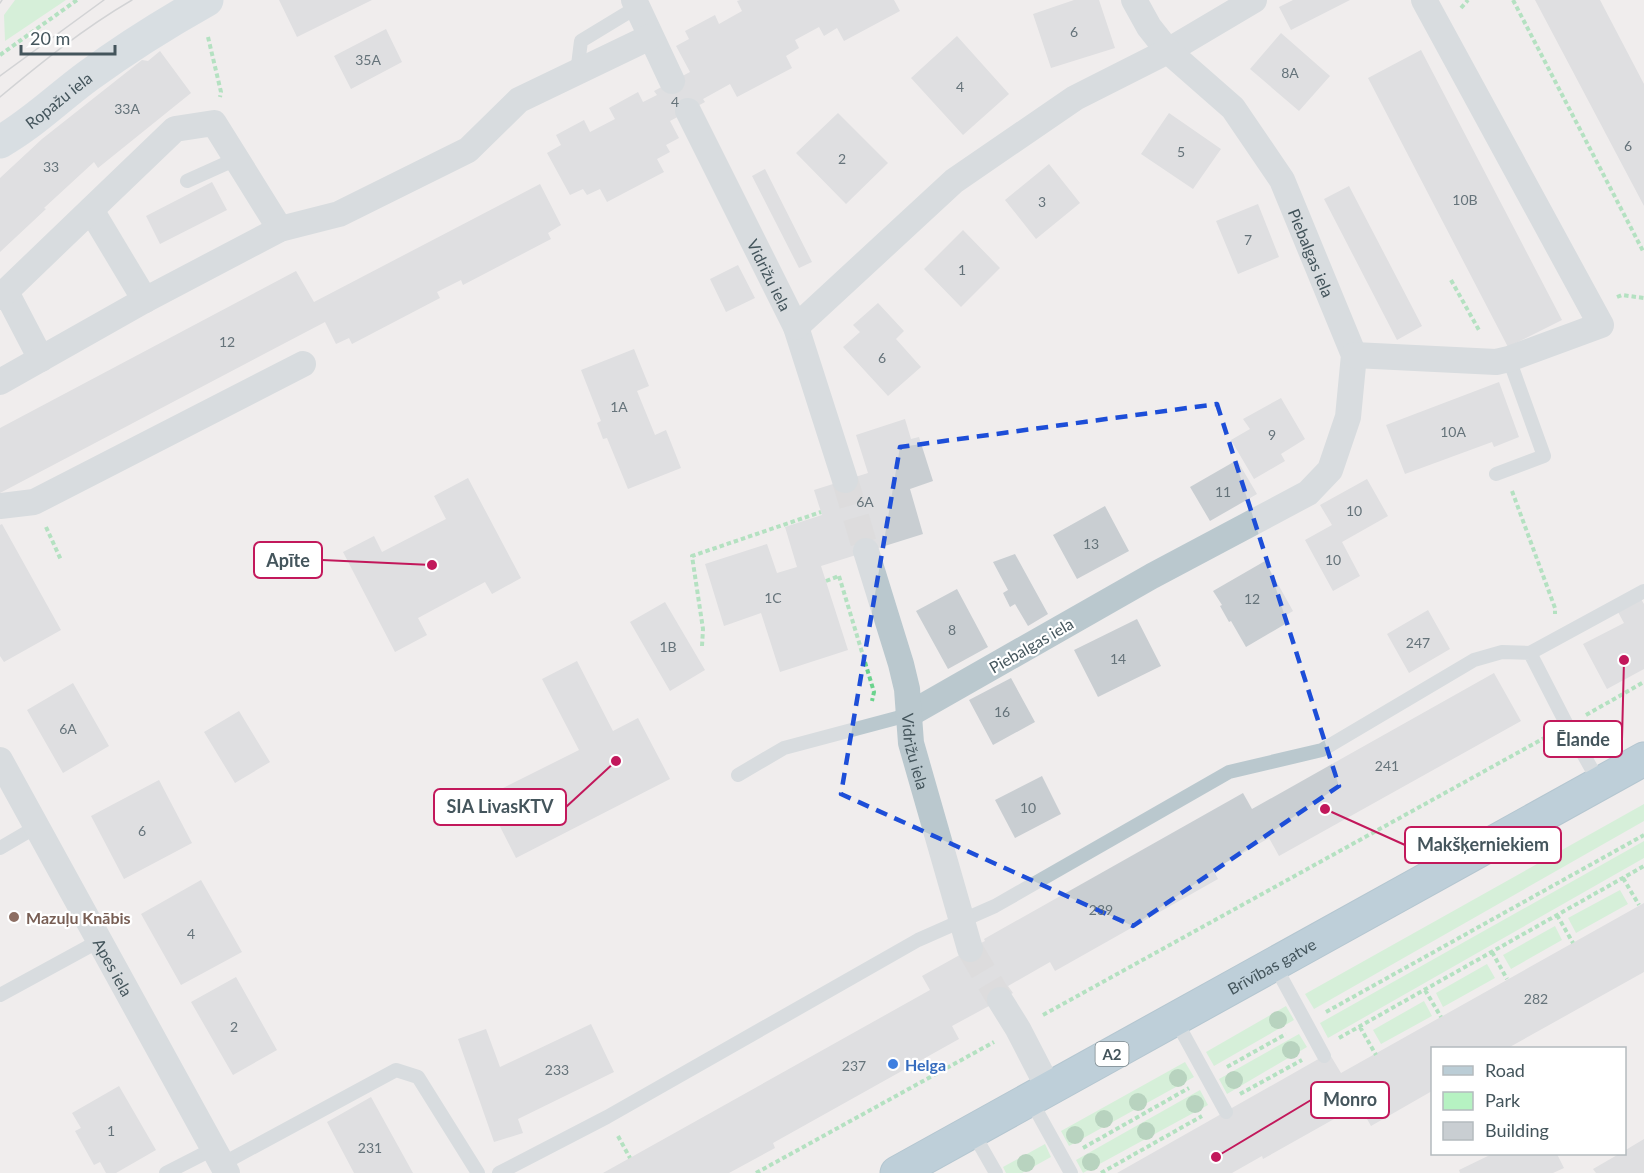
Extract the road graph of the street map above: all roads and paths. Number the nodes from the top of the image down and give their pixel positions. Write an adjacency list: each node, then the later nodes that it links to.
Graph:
1 (77, 0): 10 (path)
2 (1134, 0): 9 (street, Piebalgas iela)
3 (1254, 0): 9 (street)
4 (1424, 0): 27 (street)
5 (1513, 0): 20 (path)
6 (641, 2): 8 (street); 11 (lane)
7 (207, 16): 14 (path); 15 (street, Ropažu iela)
8 (650, 37): 11 (street); 12 (street)
9 (1168, 51): 24 (street); 25 (street, Piebalgas iela)
10 (0, 55)
11 (576, 73): 19 (street)
12 (672, 81)
13 (688, 111): 24 (street, Vidrižu iela)
14 (214, 123): 16 (street); 18 (street)
15 (0, 142)
16 (236, 159): 17 (lane); 19 (street)
17 (187, 181)
18 (91, 210): 22 (street); 23 (street)
19 (280, 229): 23 (street)
20 (1644, 253)
21 (1451, 280): 27 (path)
22 (3, 294): 26 (street)
23 (145, 300): 26 (street)
24 (796, 327): 31 (street, Vidrižu iela)
25 (1354, 355): 27 (street); 45 (street, Piebalgas iela)
26 (41, 359): 29 (street)
27 (1502, 361): 30 (lane)
28 (303, 364): 32 (street)
29 (1, 380)
30 (1500, 472): 41 (path)
31 (845, 480)
32 (34, 502): 33 (street); 36 (path)
33 (0, 506)
34 (821, 512): 42 (path)
35 (866, 551): 45 (street, Vidrižu iela)
36 (61, 560)
37 (844, 574): 38 (path)
38 (839, 576): 39 (path); 46 (path)
39 (826, 581)
40 (1644, 591): 43 (lane)
41 (1555, 608)
42 (702, 646)
43 (1530, 653): 47 (lane); 59 (lane)
44 (1644, 682): 47 (path)
45 (908, 715): 46 (lane); 59 (street, Vidrižu iela)
46 (867, 725): 50 (lane)
47 (1567, 725): 51 (lane); 73 (path)
48 (1644, 759): 51 (highway, Brīvības gatve / A2)
49 (0, 760): 52 (street, Apes iela)
50 (738, 775)
51 (1600, 784): 64 (highway, Brīvības gatve / A2)
52 (36, 827): 54 (lane); 60 (street, Apes iela)
53 (1644, 835): 71 (path)
54 (0, 848)
55 (1644, 866): 56 (path)
56 (1623, 878): 57 (path); 58 (path)
57 (1639, 905)
58 (1557, 915): 61 (path); 63 (path)
59 (962, 921): 62 (street, Vidrižu iela); 84 (lane)
60 (99, 941): 67 (lane); 81 (street, Apes iela)
61 (1572, 943)
62 (970, 950)
63 (1492, 952): 65 (path); 66 (path)
64 (1274, 964): 70 (highway, Brīvības gatve / A2); 71 (lane)
65 (1507, 979)
66 (1425, 990): 69 (path); 72 (path)
67 (0, 995)
68 (1000, 1000): 73 (street)
69 (1441, 1017)
70 (1174, 1019): 76 (lane); 77 (highway, Brīvības gatve / A2)
71 (1306, 1023): 74 (lane); 76 (path)
72 (1360, 1027): 74 (path); 75 (path)
73 (1018, 1029): 77 (street); 85 (path)
74 (1322, 1052): 78 (path)
75 (1376, 1055)
76 (1208, 1078): 78 (lane); 80 (path)
77 (1039, 1094): 79 (highway, Brīvības gatve / A2); 80 (lane)
78 (1224, 1108): 89 (path)
79 (972, 1131): 86 (highway, Brīvības gatve / A2); 87 (lane)
80 (1063, 1159): 88 (lane)
81 (221, 1162): 82 (lane); 83 (lane)
82 (166, 1173)
83 (478, 1173)
84 (499, 1173)
85 (756, 1173)
86 (897, 1173)
87 (996, 1173)
88 (1071, 1173)
89 (1101, 1173)

